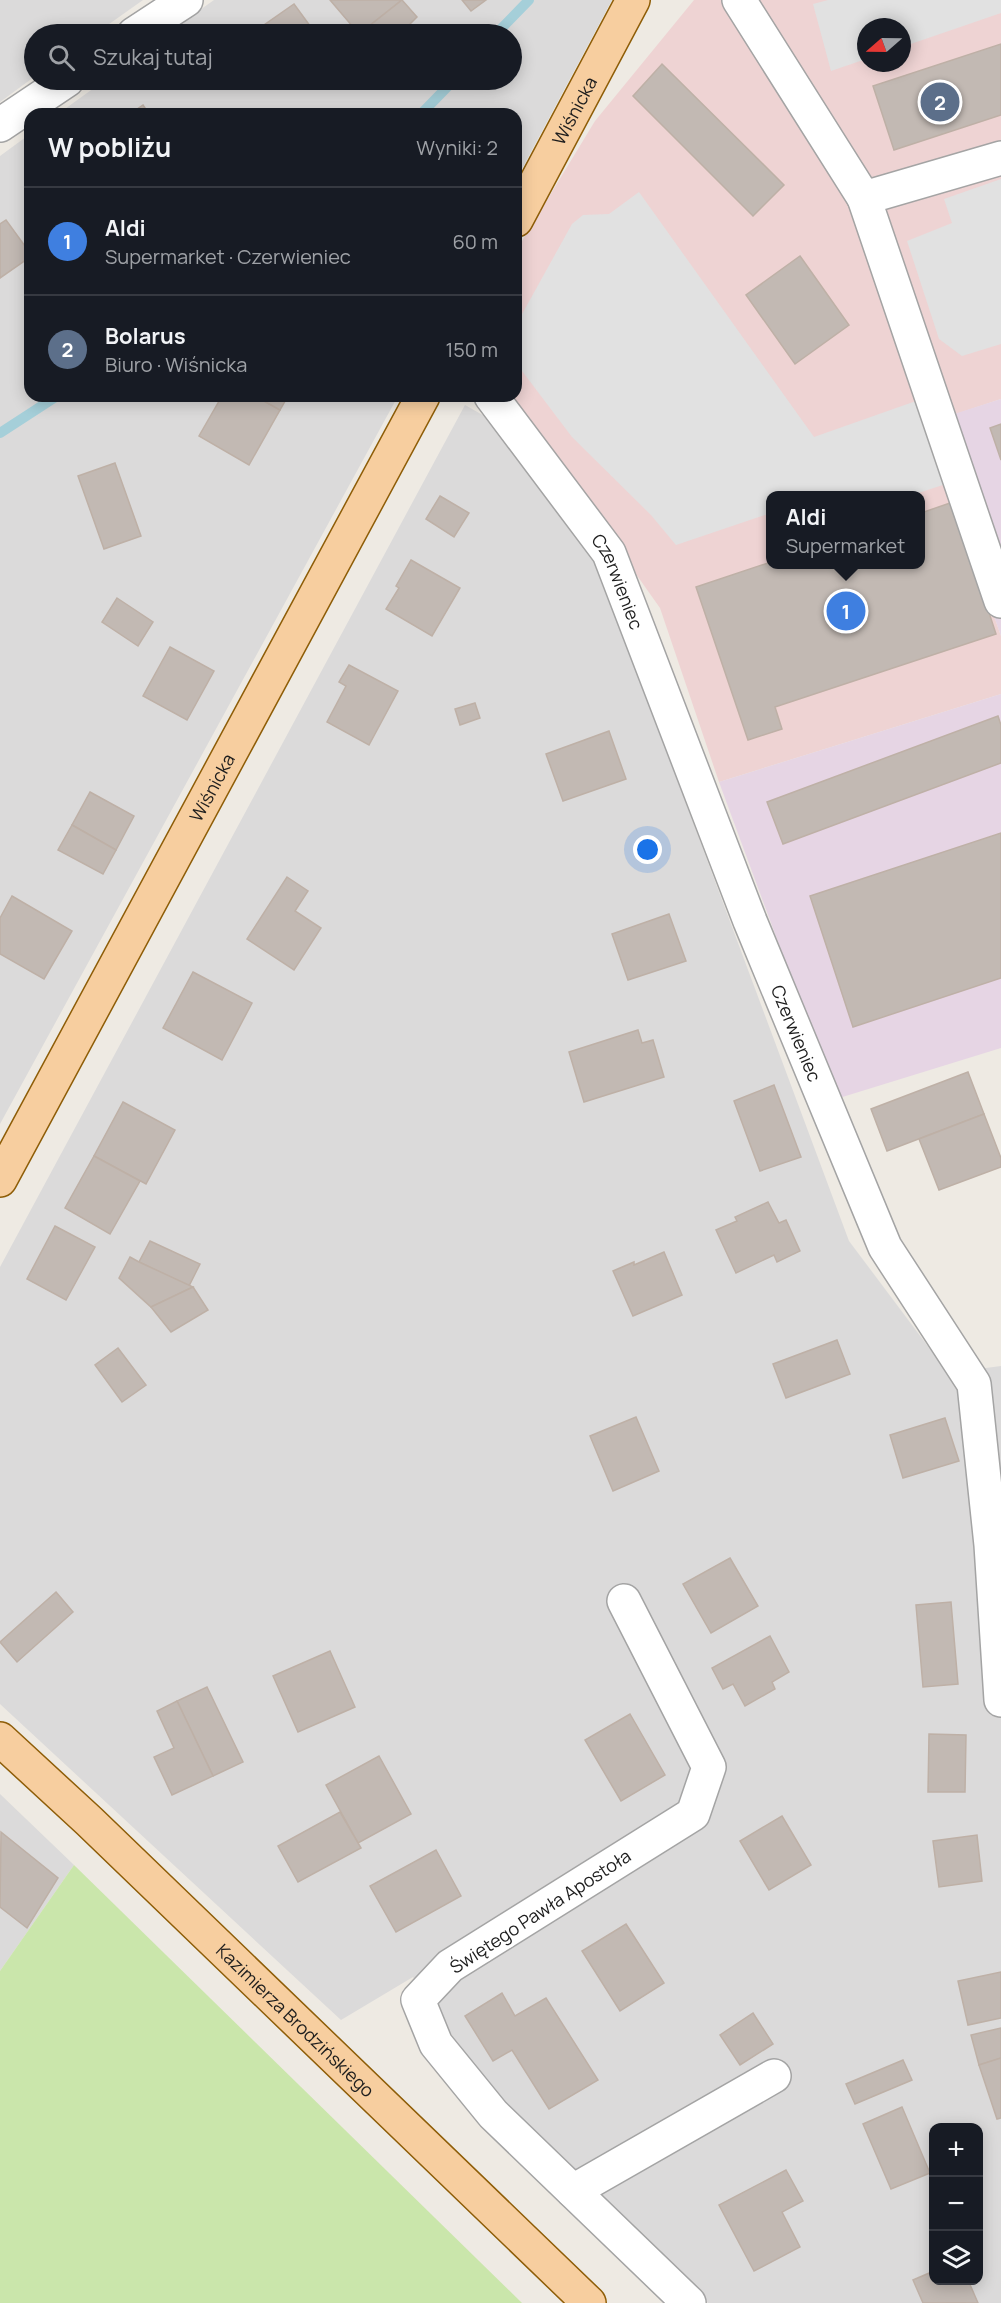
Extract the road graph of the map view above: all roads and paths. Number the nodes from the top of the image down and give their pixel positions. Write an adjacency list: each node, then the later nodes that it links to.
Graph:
1 (186, 0): 4 (street)
2 (633, 0): 11 (main road, Wiśnicka)
3 (739, 0): 10 (street)
4 (149, 24)
5 (52, 90): 6 (street)
6 (25, 108)
7 (24, 109): 8 (street)
8 (0, 125)
9 (1001, 158): 10 (street)
10 (864, 198): 14 (street)
11 (522, 209)
12 (420, 402): 15 (main road, Wiśnicka)
13 (496, 402): 17 (street, Czerwieniec)
14 (1001, 601)
15 (0, 1180)
16 (624, 1600): 20 (street, Świętego Pawła Apostoła)
17 (1001, 1700)
18 (0, 1739): 21 (main road, Kazimierza Brodzińskiego)
19 (774, 2076): 20 (street)
20 (573, 2191): 22 (street, Świętego Pawła Apostoła)
21 (589, 2303)
22 (689, 2303)

